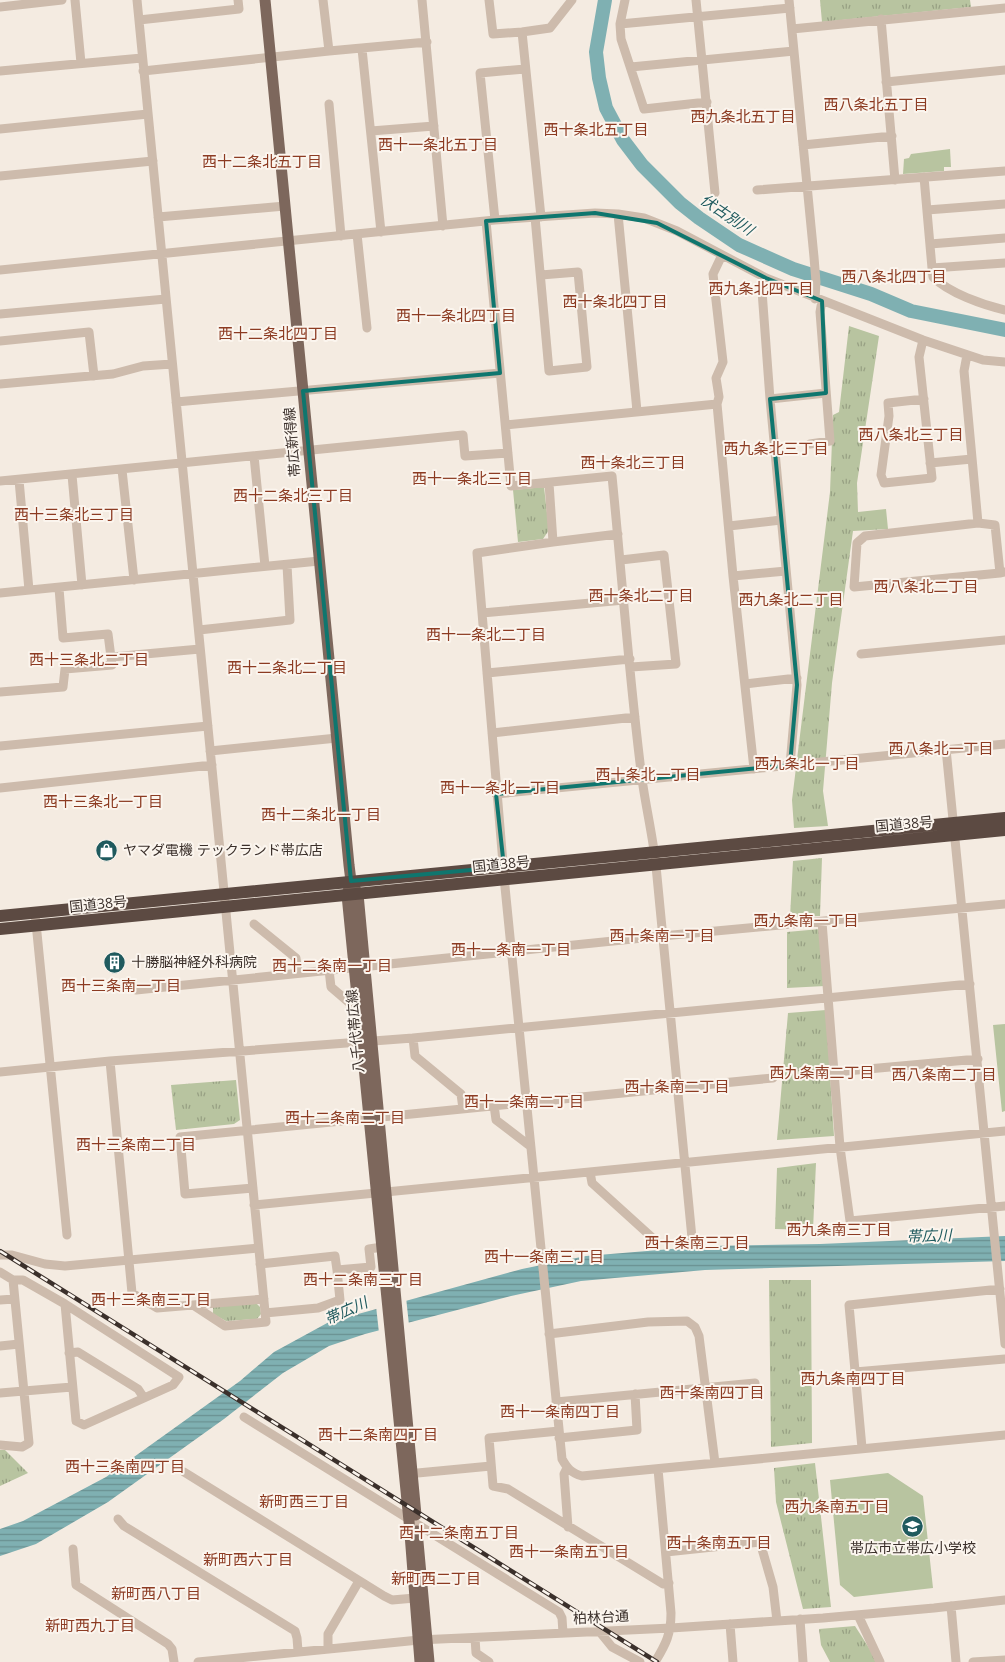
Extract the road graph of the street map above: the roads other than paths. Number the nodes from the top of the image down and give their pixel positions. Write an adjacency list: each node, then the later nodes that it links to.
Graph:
1 (62, 0): 13 (street)
2 (75, 0): 28 (street)
3 (137, 0): 17 (street)
4 (238, 0): 17 (street)
5 (265, 0): 26 (main road, 帯広新得線)
6 (323, 0): 23 (street)
7 (422, 0): 21 (street)
8 (489, 0): 20 (street)
9 (572, 0): 20 (street)
10 (625, 0): 18 (street)
11 (696, 0): 15 (street)
12 (790, 4): 15 (street); 19 (street)
13 (0, 7)
14 (1005, 8): 16 (street)
15 (698, 18): 18 (street); 27 (street)
16 (881, 19): 19 (street); 34 (street)
17 (139, 20): 25 (street)
18 (620, 24): 29 (street)
19 (792, 29): 24 (street)
20 (522, 32): 30 (street)
21 (427, 42): 22 (street); 38 (street)
22 (362, 49): 23 (street); 40 (street)
23 (329, 51): 26 (street)
24 (794, 51): 27 (street); 42 (street)
25 (142, 58): 28 (street); 33 (street)
26 (270, 58): 33 (street); 52 (main road, 帯広新得線)
27 (702, 59): 29 (street); 35 (street)
28 (81, 63): 32 (street)
29 (631, 67): 35 (street)
30 (525, 68): 56 (street); 57 (street)
31 (1005, 70): 34 (street)
32 (0, 71)
33 (143, 71): 37 (street)
34 (886, 82): 41 (street)
35 (707, 102): 50 (street)
36 (330, 104): 61 (street)
37 (148, 114): 39 (street); 43 (street)
38 (434, 126): 40 (street); 58 (street)
39 (0, 129)
40 (371, 131): 59 (street)
41 (892, 136): 42 (street); 47 (street)
42 (802, 145): 48 (street)
43 (152, 161): 45 (street); 55 (street)
44 (1005, 171): 46 (street)
45 (0, 176)
46 (924, 177): 47 (street); 53 (street)
47 (895, 180): 48 (street)
48 (807, 187): 49 (street); 73 (street)
49 (757, 190)
50 (716, 193)
51 (1005, 204): 53 (street)
52 (285, 206): 55 (street); 63 (main road, 帯広新得線)
53 (927, 210): 64 (street)
54 (618, 214): 56 (street); 66 (street); 91 (street)
55 (158, 217): 65 (street)
56 (538, 217): 57 (street); 70 (street)
57 (491, 221): 58 (street); 82 (street)
58 (443, 226): 59 (street)
59 (381, 232): 60 (street)
60 (357, 234): 61 (street); 76 (street)
61 (341, 236): 63 (street)
62 (1005, 238): 64 (street)
63 (288, 242): 65 (street); 85 (main road, 帯広新得線)
64 (930, 244): 68 (street)
65 (161, 254): 69 (street); 72 (street)
66 (722, 255): 71 (street); 90 (street)
67 (1005, 263): 68 (street)
68 (932, 268): 74 (street)
69 (0, 270)
70 (540, 275): 70 (street)
71 (766, 278): 73 (street); 87 (street)
72 (166, 299): 75 (street); 81 (street)
73 (819, 300): 77 (street); 86 (street)
74 (1005, 310)
75 (0, 314)
76 (367, 328)
77 (922, 340): 79 (street); 88 (street)
78 (0, 341): 83 (street)
79 (967, 355): 80 (street); 97 (street)
80 (1005, 362)
81 (172, 364): 83 (street); 89 (street)
82 (500, 372): 85 (street); 92 (street)
83 (94, 376): 84 (street)
84 (0, 384)
85 (303, 391): 89 (street); 94 (main road, 帯広新得線)
86 (826, 393): 87 (street); 93 (street)
87 (770, 399): 105 (street)
88 (924, 399): 98 (street); 98 (street)
89 (176, 402): 99 (street)
90 (717, 404): 91 (street); 107 (street)
91 (637, 411): 92 (street)
92 (506, 425): 95 (street)
93 (810, 444)
94 (308, 450): 95 (street); 96 (street); 111 (main road, 帯広新得線)
95 (508, 453): 104 (street)
96 (254, 456): 99 (street); 113 (street)
97 (972, 459): 98 (street); 106 (street)
98 (930, 463)
99 (181, 464): 100 (street); 116 (street)
100 (122, 470): 101 (street); 118 (street)
101 (72, 475): 102 (street); 119 (street)
102 (19, 480): 103 (street); 121 (street)
103 (0, 481)
104 (549, 483): 108 (street); 109 (street)
105 (781, 520): 107 (street); 114 (street)
106 (978, 524): 115 (street); 115 (street)
107 (729, 526): 117 (street)
108 (618, 534): 109 (street); 110 (street)
109 (553, 542): 124 (street)
110 (621, 560): 123 (street); 130 (street)
111 (319, 561): 112 (street); 138 (main road, 帯広新得線)
112 (287, 565): 113 (street); 125 (street)
113 (264, 566): 116 (street)
114 (786, 571): 117 (street); 132 (street)
115 (1002, 572)
116 (193, 574): 118 (street); 125 (street)
117 (734, 576): 133 (street)
118 (134, 580): 119 (street)
119 (82, 585): 120 (street)
120 (59, 588): 121 (street); 129 (street)
121 (29, 590): 122 (street)
122 (0, 593)
123 (624, 600): 124 (street); 130 (street)
124 (482, 613): 131 (street)
125 (198, 630): 127 (street)
126 (1005, 640): 128 (street)
127 (200, 649): 129 (street); 136 (street)
128 (861, 654)
129 (112, 657): 134 (street)
130 (630, 663): 131 (street); 135 (street)
131 (487, 673): 137 (street)
132 (797, 678): 133 (street); 144 (street)
133 (745, 684): 145 (street)
134 (0, 692)
135 (635, 717): 137 (street); 146 (street)
136 (208, 726): 140 (street); 142 (street)
137 (492, 733): 148 (street)
138 (337, 738): 142 (street); 154 (main road, 帯広新得線)
139 (1005, 744): 141 (street)
140 (0, 746)
141 (946, 750): 144 (street); 150 (street)
142 (210, 751): 143 (street)
143 (212, 765): 147 (street); 156 (street)
144 (790, 765): 145 (street)
145 (754, 768): 146 (street)
146 (642, 780): 148 (street); 152 (street)
147 (0, 788)
148 (496, 794): 153 (street)
149 (1005, 818): 150 (highway, 国道38号)
150 (955, 829): 151 (highway, 国道38号); 152 (highway, 国道38号); 158 (street)
151 (1005, 830)
152 (655, 858): 153 (highway, 国道38号); 164 (street)
153 (504, 873): 154 (highway, 国道38号); 155 (highway, 国道38号); 165 (street)
154 (351, 881): 155 (main road, 八千代帯広線); 156 (highway, 国道38号)
155 (352, 895): 156 (highway, 国道38号); 166 (main road, 八千代帯広線)
156 (224, 901): 160 (highway, 国道38号); 169 (street)
157 (1005, 904): 158 (street)
158 (963, 908): 161 (street); 170 (street)
159 (0, 916): 160 (highway, 国道38号)
160 (36, 919): 163 (highway, 国道38号); 181 (street)
161 (822, 922): 164 (street); 172 (street)
162 (254, 924): 168 (street)
163 (0, 929)
164 (662, 936): 165 (street); 174 (street)
165 (512, 952): 166 (street); 175 (street)
166 (359, 967): 167 (street); 173 (main road, 八千代帯広線); 177 (main road, 八千代帯広線)
167 (329, 970): 168 (street); 173 (street)
168 (298, 973): 169 (street)
169 (233, 980): 171 (street); 178 (street)
170 (970, 984): 172 (street); 179 (street)
171 (136, 990)
172 (828, 997): 174 (street); 183 (street)
173 (359, 1011): 177 (main road, 八千代帯広線)
174 (670, 1013): 175 (street); 185 (street)
175 (518, 1027): 176 (street); 186 (street)
176 (412, 1038): 177 (street); 188 (street)
177 (367, 1041): 178 (street); 189 (main road, 八千代帯広線)
178 (239, 1051): 180 (street); 190 (street)
179 (978, 1059): 183 (street); 192 (street)
180 (110, 1061): 181 (street); 209 (street)
181 (49, 1066): 182 (street); 203 (street)
182 (0, 1072)
183 (835, 1072): 194 (street)
184 (773, 1078): 185 (street)
185 (679, 1088): 186 (street); 195 (street)
186 (527, 1102): 187 (street); 193 (street)
187 (494, 1105): 188 (street); 193 (street)
188 (463, 1109): 189 (street)
189 (374, 1118): 190 (street); 199 (main road, 八千代帯広線)
190 (247, 1130): 198 (street); 198 (street)
191 (1005, 1131): 192 (street)
192 (985, 1133): 194 (street); 202 (street)
193 (530, 1146): 197 (street)
194 (840, 1147): 195 (street); 202 (street)
195 (685, 1162): 196 (street); 204 (street)
196 (590, 1172): 197 (street); 205 (street)
197 (534, 1177): 199 (street); 222 (street)
198 (253, 1188): 200 (street)
199 (381, 1193): 200 (street); 206 (main road, 八千代帯広線); 215 (main road, 八千代帯広線)
200 (254, 1205): 207 (street)
201 (1005, 1206): 202 (street)
202 (992, 1207): 214 (street)
203 (67, 1235)
204 (692, 1238)
205 (656, 1241)
206 (382, 1247): 211 (street); 215 (main road, 八千代帯広線)
207 (258, 1248): 209 (street); 210 (street)
208 (0, 1255): 209 (street)
209 (129, 1260): 220 (street)
210 (260, 1264): 211 (street); 217 (street)
211 (337, 1270): 221 (street)
212 (0, 1272): 213 (street)
213 (13, 1280): 216 (street); 219 (street)
214 (1000, 1289): 224 (street); 228 (street)
215 (391, 1298): 247 (main road, 八千代帯広線)
216 (14, 1299): 218 (street); 223 (street)
217 (264, 1299): 220 (street); 221 (street)
218 (0, 1300)
219 (65, 1304): 226 (street); 235 (street)
220 (193, 1305): 221 (street)
221 (265, 1313)
222 (549, 1334): 231 (street); 236 (street)
223 (19, 1344): 225 (street); 232 (street)
224 (1005, 1344)
225 (0, 1346)
226 (69, 1353): 230 (street); 235 (street)
227 (1005, 1359): 228 (street)
228 (855, 1372): 241 (street)
229 (755, 1383): 231 (street)
230 (72, 1387): 232 (street); 235 (street)
231 (705, 1388): 234 (street); 242 (street)
232 (24, 1391): 233 (street); 240 (street)
233 (0, 1393)
234 (635, 1394): 236 (street); 238 (street)
235 (144, 1398)
236 (556, 1402): 238 (street)
237 (244, 1417): 249 (street)
238 (559, 1434): 243 (street); 244 (street)
239 (1005, 1435): 241 (street)
240 (0, 1445)
241 (862, 1448): 242 (street)
242 (715, 1464): 245 (street)
243 (491, 1466): 247 (street); 250 (street)
244 (567, 1468): 245 (street); 250 (street)
245 (658, 1468): 252 (street)
246 (184, 1472): 253 (street)
247 (408, 1474): 249 (main road, 八千代帯広線)
248 (118, 1519): 268 (street)
249 (413, 1522): 255 (main road, 八千代帯広線); 264 (street); 266 (main road, 八千代帯広線)
250 (568, 1527): 254 (street)
251 (73, 1549): 270 (street)
252 (666, 1552): 254 (street); 260 (street)
253 (359, 1581): 255 (street); 267 (street)
254 (669, 1583): 262 (street)
255 (415, 1598): 266 (main road, 八千代帯広線)
256 (1005, 1600): 257 (street, 柏林台通)
257 (950, 1606): 258 (street, 柏林台通); 280 (street)
258 (858, 1615): 259 (street, 柏林台通); 279 (street)
259 (800, 1620): 260 (street, 柏林台通); 278 (street)
260 (777, 1621): 261 (street, 柏林台通)
261 (730, 1624): 262 (street, 柏林台通); 277 (street)
262 (671, 1628): 263 (street, 柏林台通); 276 (street)
263 (599, 1631): 264 (street, 柏林台通); 275 (street)
264 (563, 1633): 265 (street, 柏林台通)
265 (474, 1638): 266 (street, 柏林台通); 274 (street)
266 (423, 1640): 267 (street, 柏林台通); 272 (main road, 八千代帯広線); 273 (main road, 八千代帯広線)
267 (328, 1648): 268 (street, 柏林台通)
268 (298, 1651): 271 (street, 柏林台通)
269 (1005, 1660): 281 (street)
270 (174, 1662)
271 (198, 1662)
272 (420, 1662)
273 (429, 1662)
274 (489, 1662)
275 (640, 1662)
276 (655, 1662)
277 (733, 1662)
278 (804, 1662)
279 (880, 1662)
280 (956, 1662)
281 (973, 1662)

